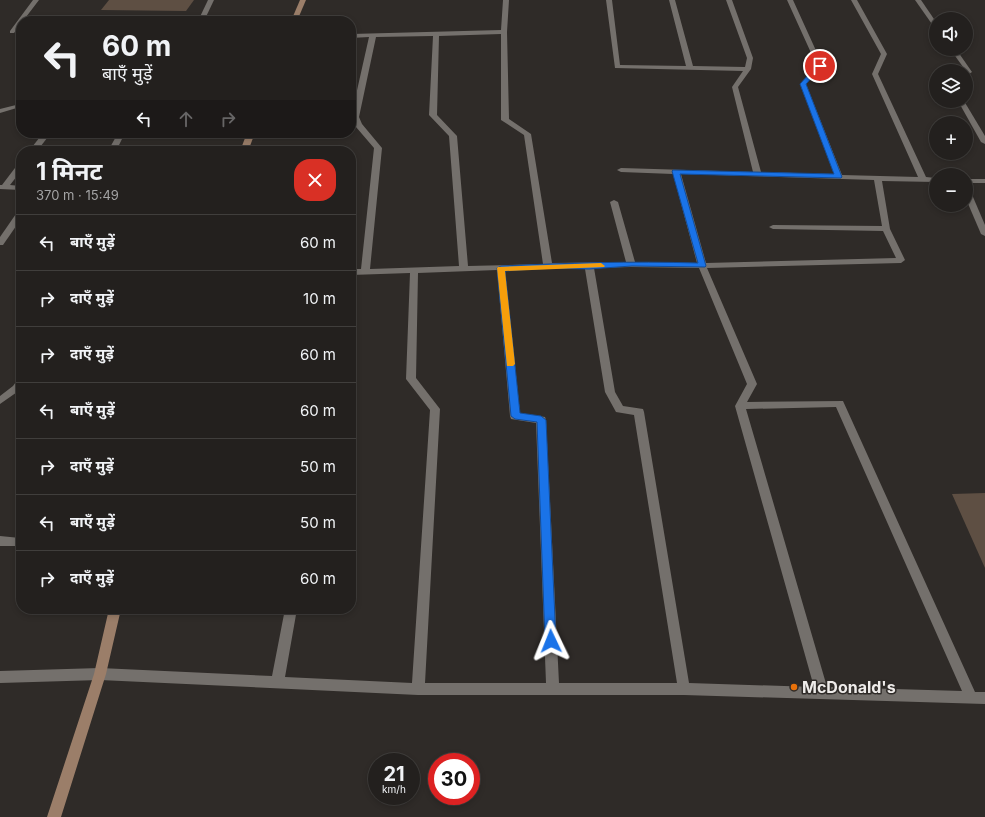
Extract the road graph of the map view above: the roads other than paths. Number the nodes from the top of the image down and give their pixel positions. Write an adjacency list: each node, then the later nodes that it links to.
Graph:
1 (36, 0): 11 (street)
2 (211, 0): 12 (street)
3 (304, 0): 13 (street)
4 (506, 0): 17 (street)
5 (609, 0): 21 (street)
6 (672, 0): 21 (street)
7 (729, 0): 22 (street)
8 (790, 0): 36 (street)
9 (854, 0): 38 (street)
10 (918, 0): 14 (street)
11 (24, 16)
12 (203, 16)
13 (296, 16)
14 (929, 16)
15 (16, 27): 16 (street)
16 (12, 32)
17 (504, 32): 18 (street); 52 (street)
18 (436, 34): 19 (street); 56 (street)
19 (373, 35): 20 (street); 26 (street)
20 (356, 36)
21 (690, 68): 22 (street)
22 (748, 69): 35 (street)
23 (16, 107): 25 (street)
24 (966, 108): 28 (street)
25 (0, 111)
26 (356, 112)
27 (356, 124): 58 (street)
28 (982, 133): 30 (street)
29 (43, 138): 31 (street)
30 (985, 142)
31 (37, 146)
32 (621, 170): 33 (street)
33 (676, 171): 35 (street); 54 (street)
34 (16, 172): 42 (street)
35 (758, 175): 36 (street)
36 (838, 177): 37 (street)
37 (878, 179): 38 (street); 48 (street)
38 (923, 180): 39 (street)
39 (929, 180)
40 (973, 181): 41 (street)
41 (985, 181)
42 (2, 187): 43 (street)
43 (16, 188)
44 (614, 202): 51 (street)
45 (973, 206): 49 (street)
46 (16, 220): 50 (street)
47 (773, 227): 48 (street)
48 (886, 229): 54 (street)
49 (985, 234)
50 (0, 243)
51 (632, 264): 53 (street); 54 (street)
52 (548, 266): 53 (street); 55 (street)
53 (589, 266): 72 (street)
54 (702, 266): 62 (street)
55 (501, 268): 56 (street); 71 (street)
56 (464, 269): 57 (street)
57 (414, 270): 58 (street); 70 (street)
58 (365, 271): 59 (street)
59 (356, 272)
60 (16, 389): 61 (street)
61 (0, 401)
62 (740, 406): 73 (street); 74 (street)
63 (0, 541): 64 (street)
64 (16, 541)
65 (115, 614): 67 (street)
66 (290, 614): 69 (street)
67 (100, 674): 68 (street); 69 (street); 76 (street)
68 (0, 677)
69 (277, 683): 70 (street)
70 (418, 689): 71 (street)
71 (553, 689): 72 (street)
72 (684, 689): 73 (street)
73 (822, 692): 74 (street)
74 (971, 698): 75 (street)
75 (985, 698)
76 (54, 817)

